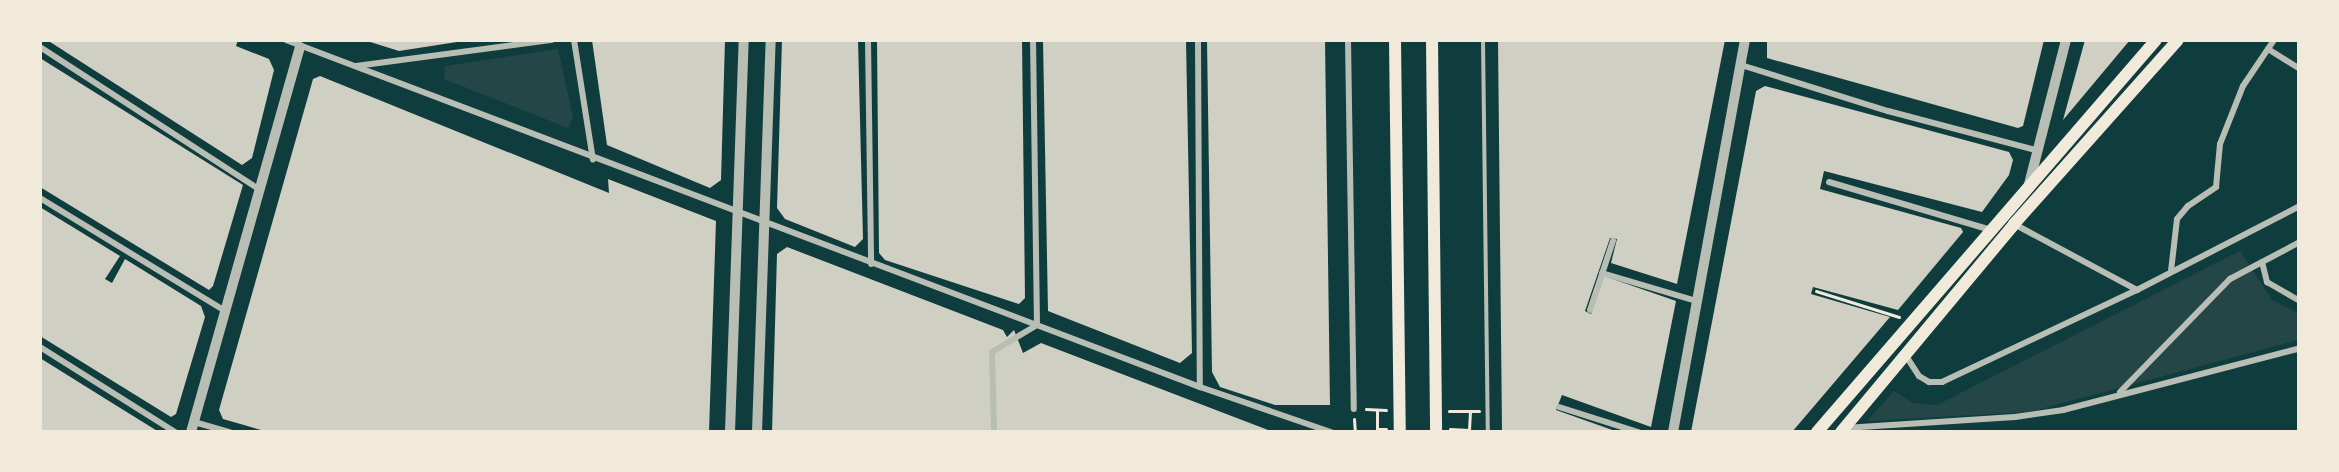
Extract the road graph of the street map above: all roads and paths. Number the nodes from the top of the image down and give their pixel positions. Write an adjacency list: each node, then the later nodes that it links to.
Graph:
1 (286, 40): 19 (street)
2 (552, 40): 22 (street)
3 (574, 40): 25 (street)
4 (744, 40): 31 (street)
5 (771, 40): 32 (street)
6 (868, 40): 38 (street)
7 (1033, 40): 48 (street)
8 (1198, 40): 52 (street)
9 (1348, 40): 55 (street)
10 (1395, 40): 70 (main road)
11 (1432, 40): 59 (main road)
12 (1483, 40): 58 (lane)
13 (1745, 40): 21 (street)
14 (2066, 40): 24 (street)
15 (2156, 40): 27 (main road)
16 (2178, 40): 33 (main road)
17 (2274, 40): 20 (street)
18 (40, 46): 28 (street)
19 (300, 47): 22 (street); 28 (street)
20 (2268, 50): 23 (street); 39 (street)
21 (1741, 65): 24 (street); 44 (street)
22 (353, 67): 25 (street)
23 (2298, 68)
24 (2036, 150): 27 (street)
25 (593, 159): 31 (street)
26 (1829, 182): 34 (street)
27 (2027, 188): 34 (main road)
28 (259, 189): 46 (street)
29 (40, 198): 46 (street)
30 (2298, 207): 39 (street)
31 (740, 214): 32 (street); 66 (street)
32 (767, 223): 38 (street); 67 (street)
33 (2014, 224): 41 (street); 51 (main road)
34 (1991, 230): 47 (main road)
35 (1613, 241): 40 (street)
36 (2298, 243): 37 (street)
37 (2262, 262): 43 (street); 53 (street)
38 (871, 264): 48 (street)
39 (2170, 271): 41 (street)
40 (1602, 273): 44 (street); 45 (street)
41 (2137, 290): 51 (street)
42 (1816, 291): 47 (path)
43 (2298, 300)
44 (1696, 301): 74 (street)
45 (1590, 310)
46 (225, 311): 60 (street)
47 (1912, 321): 75 (main road)
48 (1037, 324): 52 (street); 68 (street)
49 (40, 347): 64 (street)
50 (2298, 349): 53 (street)
51 (1906, 356): 63 (main road)
52 (1200, 387): 69 (street)
53 (2120, 393): 63 (street)
54 (1559, 407): 73 (street)
55 (1354, 409)
56 (1377, 410): 61 (path)
57 (1470, 411): 58 (path); 59 (path); 62 (path)
58 (1488, 411): 72 (lane)
59 (1436, 412): 71 (main road)
60 (192, 427): 65 (street)
61 (1377, 429)
62 (1469, 430)
63 (1842, 430)
64 (175, 432)
65 (230, 432)
66 (730, 432)
67 (757, 432)
68 (994, 432)
69 (1331, 432)
70 (1400, 432)
71 (1436, 432)
72 (1488, 432)
73 (1638, 432)
74 (1673, 432)
75 (1817, 432)

